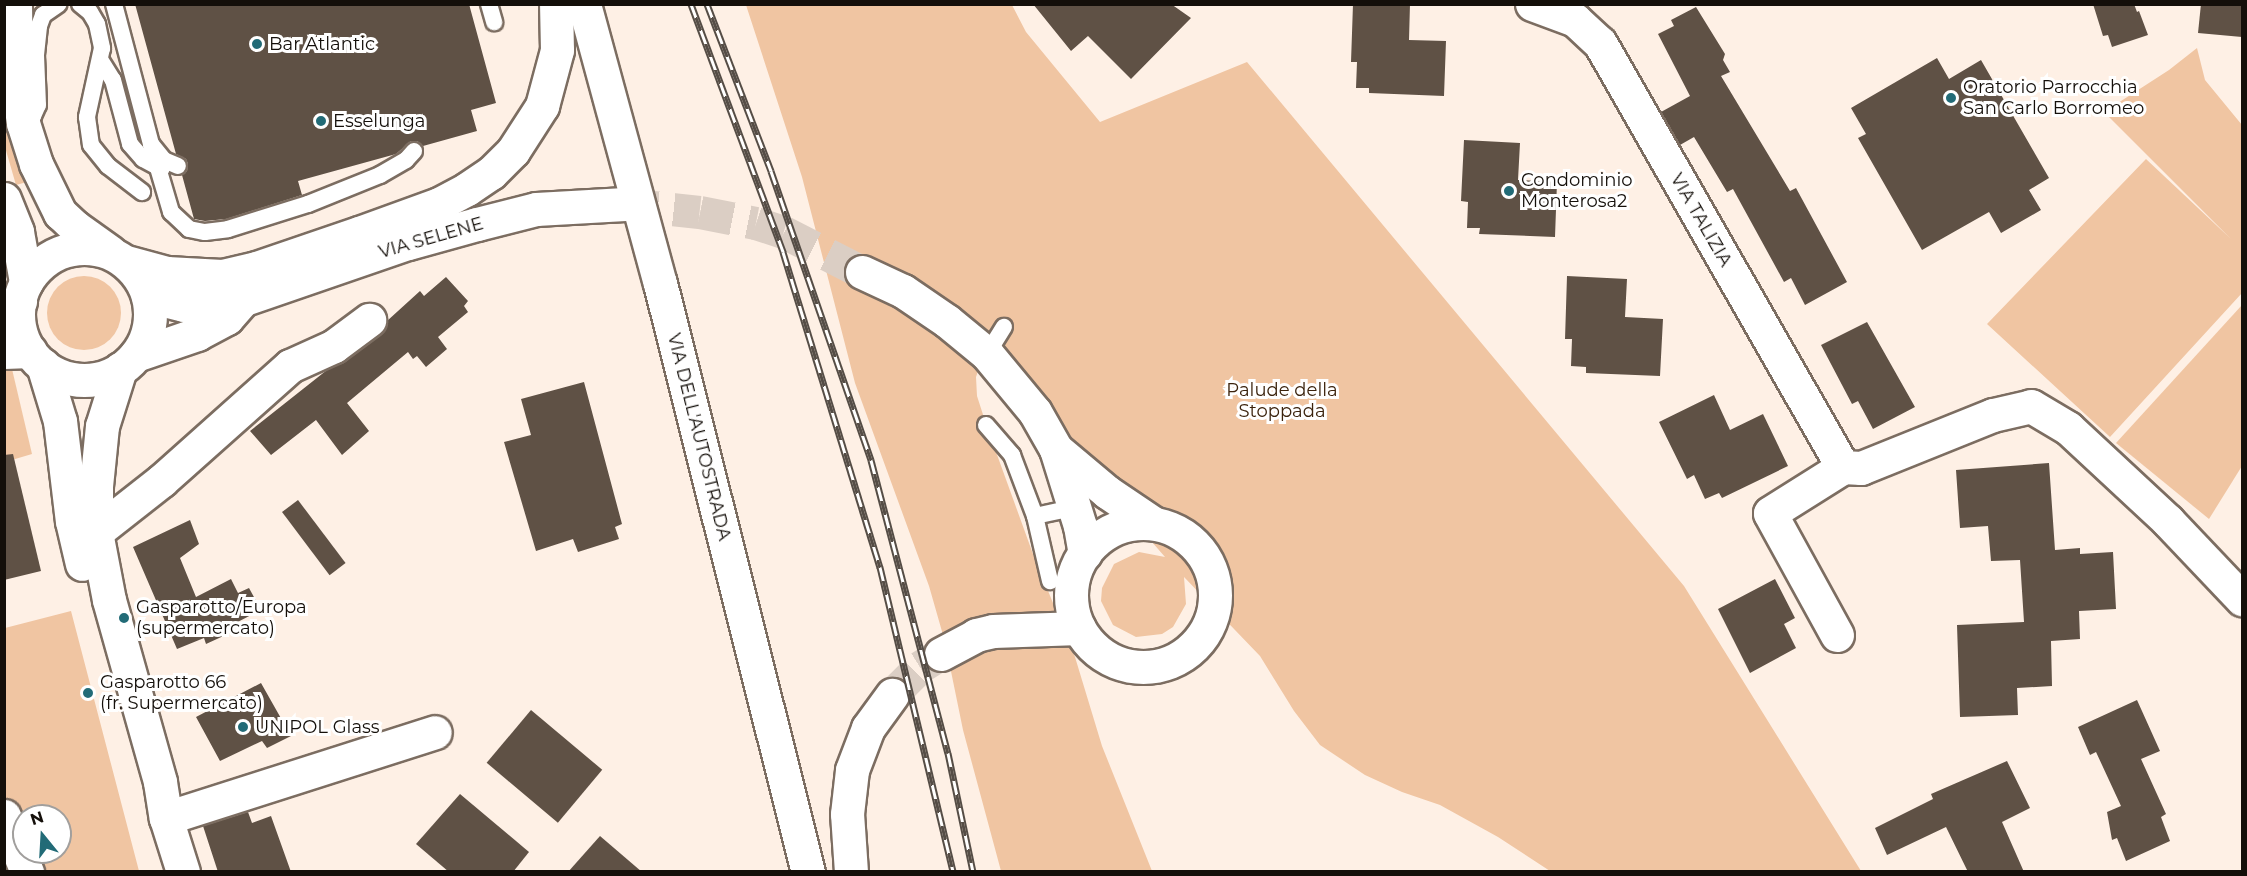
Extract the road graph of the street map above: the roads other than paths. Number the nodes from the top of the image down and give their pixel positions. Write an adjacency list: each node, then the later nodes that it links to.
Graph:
1 (15, 4): 11 (main road)
2 (59, 4): 11 (lane)
3 (80, 4): 10 (lane)
4 (114, 4): 13 (lane)
5 (489, 4): 9 (lane)
6 (556, 4): 17 (main road)
7 (584, 4): 48 (main road, VIA DELL'AUTOSTRADA)
8 (1532, 4): 29 (main road, VIA TALIZIA)
9 (494, 22)
10 (101, 61): 13 (lane); 14 (lane)
11 (23, 123): 17 (main road)
12 (414, 151): 13 (lane)
13 (157, 168)
14 (142, 192)
15 (4, 199): 20 (main road)
16 (625, 204): 21 (main road, VIA SELENE)
17 (119, 258): 19 (main road); 20 (main road)
18 (862, 272): 24 (main road)
19 (148, 296): 21 (main road, VIA SELENE); 26 (main road)
20 (17, 298): 25 (main road)
21 (242, 300): 26 (main road, VIA SELENE)
22 (369, 320): 31 (main road)
23 (1004, 327): 24 (lane)
24 (987, 354): 28 (main road)
25 (26, 356): 26 (main road); 45 (main road)
26 (128, 362): 30 (main road)
27 (986, 425): 33 (lane)
28 (1056, 449): 32 (main road); 34 (main road)
29 (1843, 467): 38 (main road); 40 (main road)
30 (96, 486): 31 (main road); 35 (main road)
31 (145, 494): 35 (main road)
32 (1074, 508): 33 (lane); 36 (main road)
33 (1035, 516): 37 (lane)
34 (1153, 523): 36 (main road); 39 (main road)
35 (96, 532): 45 (main road)
36 (1085, 554): 39 (main road)
37 (1050, 581)
38 (2242, 599)
39 (1079, 628): 41 (main road)
40 (1837, 635)
41 (941, 654)
42 (892, 694): 49 (main road)
43 (435, 732): 45 (main road)
44 (4, 816): 46 (main road)
45 (166, 818): 47 (main road)
46 (27, 872)
47 (183, 872)
48 (807, 872)
49 (851, 872)

